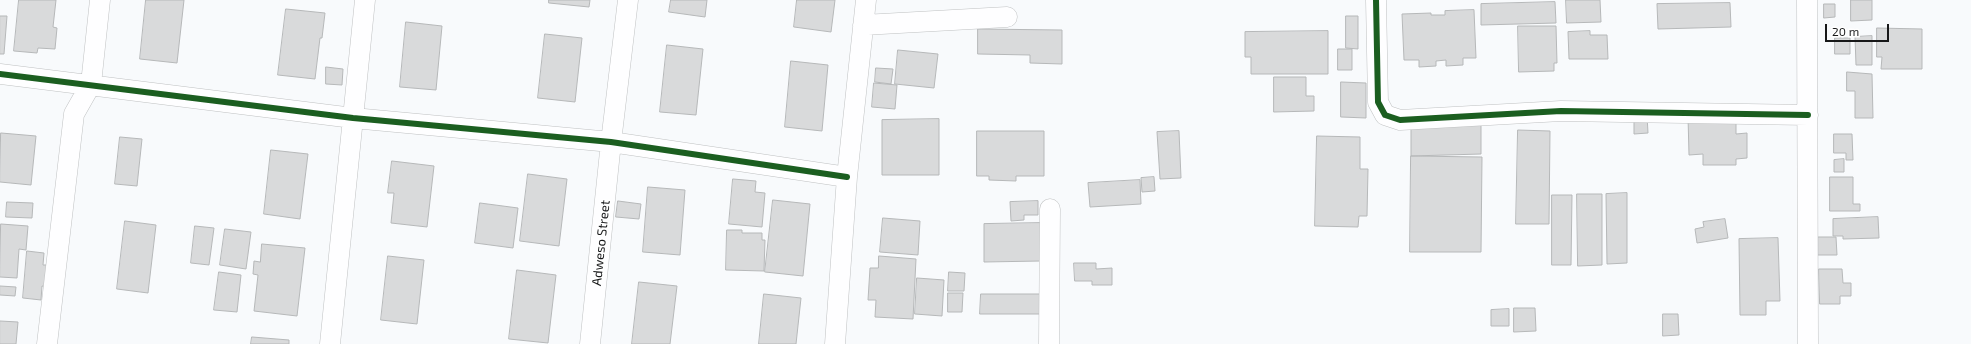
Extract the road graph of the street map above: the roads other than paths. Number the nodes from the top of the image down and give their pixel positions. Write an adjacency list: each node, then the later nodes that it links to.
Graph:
1 (100, 0): 10 (street)
2 (365, 0): 12 (street)
3 (628, 0): 13 (street, Adweso Street)
4 (866, 0): 8 (street)
5 (1376, 0): 11 (street)
6 (1806, 0): 11 (street)
7 (1007, 17): 8 (street)
8 (863, 26): 14 (street)
9 (0, 74): 10 (street)
10 (91, 84): 12 (street); 16 (street)
11 (1808, 115): 21 (street)
12 (353, 118): 13 (street); 17 (street)
13 (611, 142): 14 (street); 18 (street, Adweso Street)
14 (847, 177): 19 (street)
15 (1050, 209): 20 (street)
16 (47, 344)
17 (330, 344)
18 (590, 344)
19 (835, 344)
20 (1049, 344)
21 (1808, 344)

